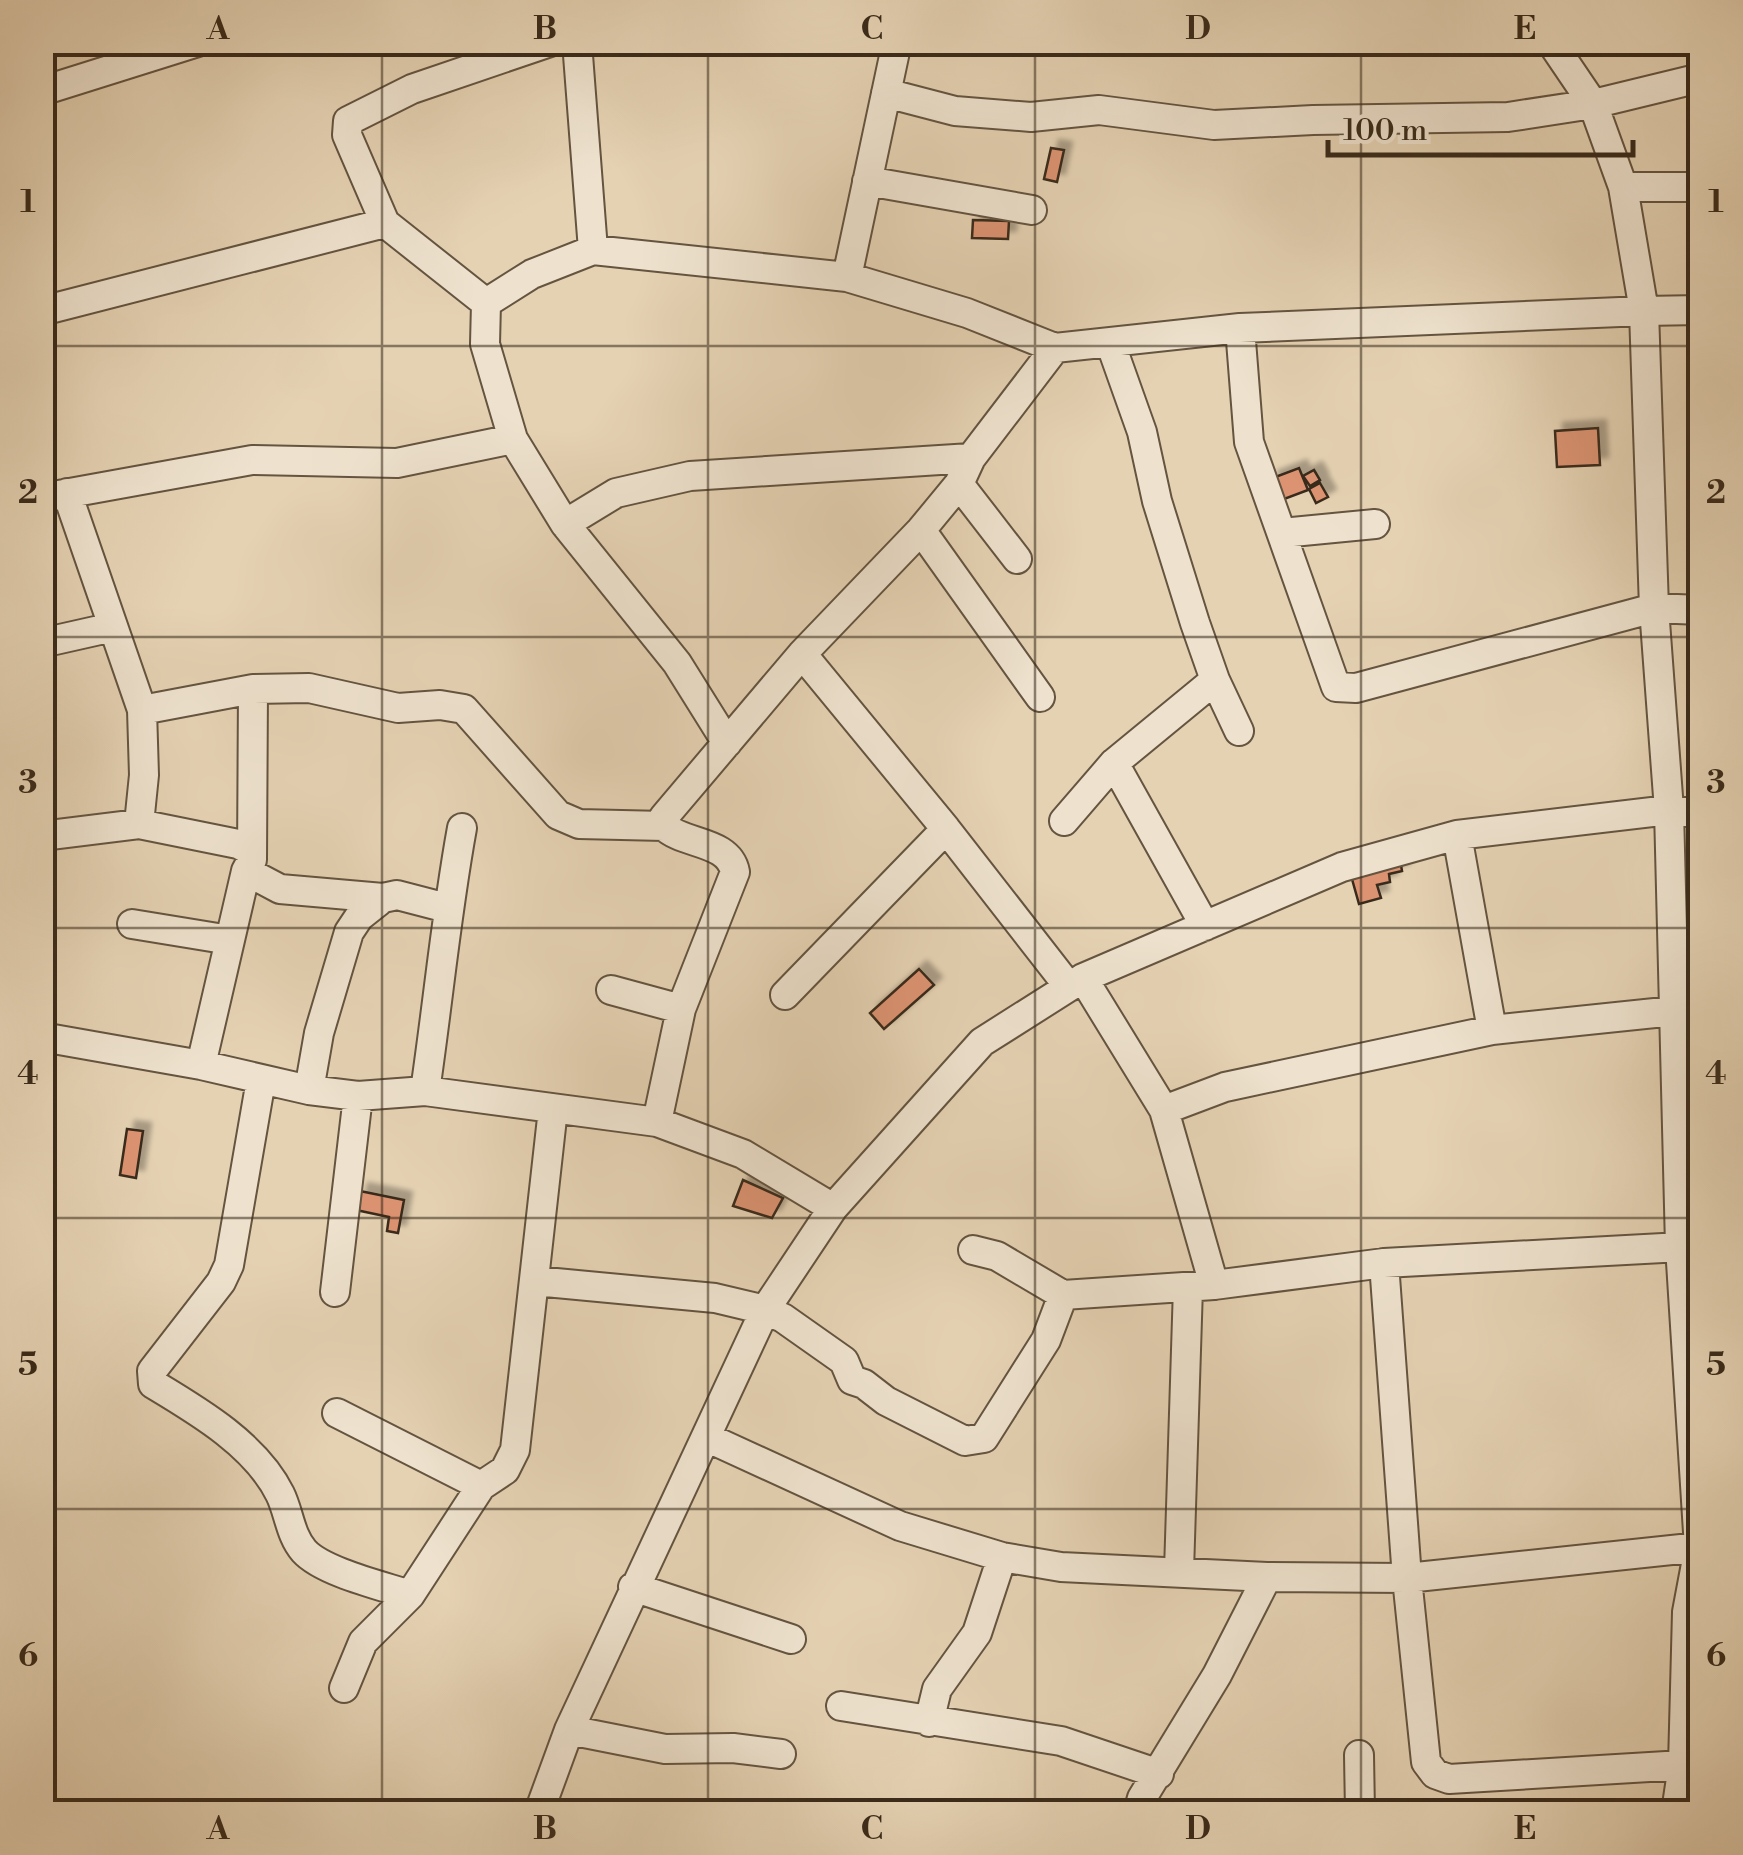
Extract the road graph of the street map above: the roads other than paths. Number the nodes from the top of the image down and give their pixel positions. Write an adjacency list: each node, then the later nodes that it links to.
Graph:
1 (198, 42): 7 (street)
2 (550, 42): 14 (street)
3 (577, 42): 15 (street)
4 (896, 42): 8 (street)
5 (1551, 42): 9 (street)
6 (1700, 78): 9 (street)
7 (42, 91)
8 (886, 93): 9 (street); 10 (street)
9 (1593, 104): 11 (street)
10 (867, 181): 13 (street); 16 (street)
11 (1623, 187): 12 (street); 20 (street)
12 (1700, 187)
13 (1032, 210)
14 (384, 223): 17 (street); 19 (street)
15 (594, 250): 16 (street); 17 (street)
16 (847, 277): 23 (street)
17 (486, 303): 24 (street)
18 (1700, 310): 20 (street)
19 (42, 311)
20 (1644, 311): 21 (street); 33 (street)
21 (1240, 328): 22 (street); 31 (street)
22 (1110, 342): 23 (street); 38 (street)
23 (1055, 348): 25 (street)
24 (514, 439): 27 (street); 28 (street)
25 (972, 458): 26 (street); 28 (street)
26 (959, 484): 30 (street); 32 (street)
27 (55, 495): 35 (street)
28 (565, 524): 43 (street)
29 (1375, 524): 31 (street)
30 (922, 530): 37 (street); 40 (street)
31 (1282, 532): 33 (street)
32 (1017, 559)
33 (1654, 608): 34 (street); 45 (street)
34 (1700, 610)
35 (113, 627): 36 (street); 41 (street)
36 (42, 644)
37 (802, 654): 43 (street); 51 (street)
38 (1215, 680): 42 (street); 44 (street)
39 (253, 689): 41 (street); 49 (street); 54 (street)
40 (1040, 697)
41 (142, 710): 48 (street)
42 (1239, 731)
43 (728, 742): 49 (street)
44 (1114, 763): 47 (street); 58 (street)
45 (1670, 810): 46 (street); 53 (street); 64 (street)
46 (1700, 814)
47 (1064, 821)
48 (139, 824): 52 (street); 54 (street)
49 (664, 826): 63 (street)
50 (462, 828): 56 (street)
51 (946, 829): 60 (street); 62 (street)
52 (42, 836)
53 (1457, 836): 58 (street); 65 (street)
54 (248, 861): 55 (street); 59 (street)
55 (366, 903): 56 (street); 69 (street)
56 (447, 908): 70 (street)
57 (132, 924): 59 (street)
58 (1205, 926): 60 (street)
59 (230, 940): 67 (street)
60 (1076, 983): 73 (street); 75 (street)
61 (611, 990): 63 (street)
62 (785, 994)
63 (681, 1009): 74 (street)
64 (1674, 1011): 65 (street); 76 (street)
65 (1492, 1030): 73 (street)
66 (42, 1037): 67 (street)
67 (201, 1065): 68 (street)
68 (260, 1080): 69 (street); 93 (street)
69 (309, 1090): 71 (street)
70 (425, 1091): 71 (street); 72 (street)
71 (358, 1096): 81 (street)
72 (553, 1109): 74 (street); 79 (street)
73 (1164, 1110): 80 (street)
74 (657, 1122): 75 (street)
75 (833, 1208): 83 (street)
76 (1690, 1246): 78 (street); 87 (street)
77 (973, 1250): 82 (street)
78 (1384, 1263): 80 (street); 91 (street)
79 (535, 1280): 83 (street); 86 (street)
80 (1201, 1286): 82 (street); 89 (street)
81 (335, 1292)
82 (1063, 1296): 83 (street)
83 (764, 1310): 85 (street)
84 (337, 1413): 86 (street)
85 (706, 1438): 88 (street); 92 (street)
86 (481, 1486): 93 (street)
87 (1700, 1548): 91 (street); 101 (street)
88 (1002, 1557): 89 (street); 97 (street)
89 (1180, 1571): 90 (street)
90 (1268, 1577): 91 (street); 102 (street)
91 (1407, 1578): 101 (street)
92 (633, 1587): 94 (street); 98 (street)
93 (410, 1595): 95 (street)
94 (791, 1640)
95 (344, 1688)
96 (841, 1706): 97 (street)
97 (929, 1722): 102 (street)
98 (569, 1730): 99 (street); 103 (street)
99 (781, 1754)
100 (1359, 1754): 105 (street)
101 (1682, 1765): 106 (street)
102 (1158, 1774): 104 (street)
103 (539, 1812)
104 (1138, 1812)
105 (1360, 1812)
106 (1676, 1812)

